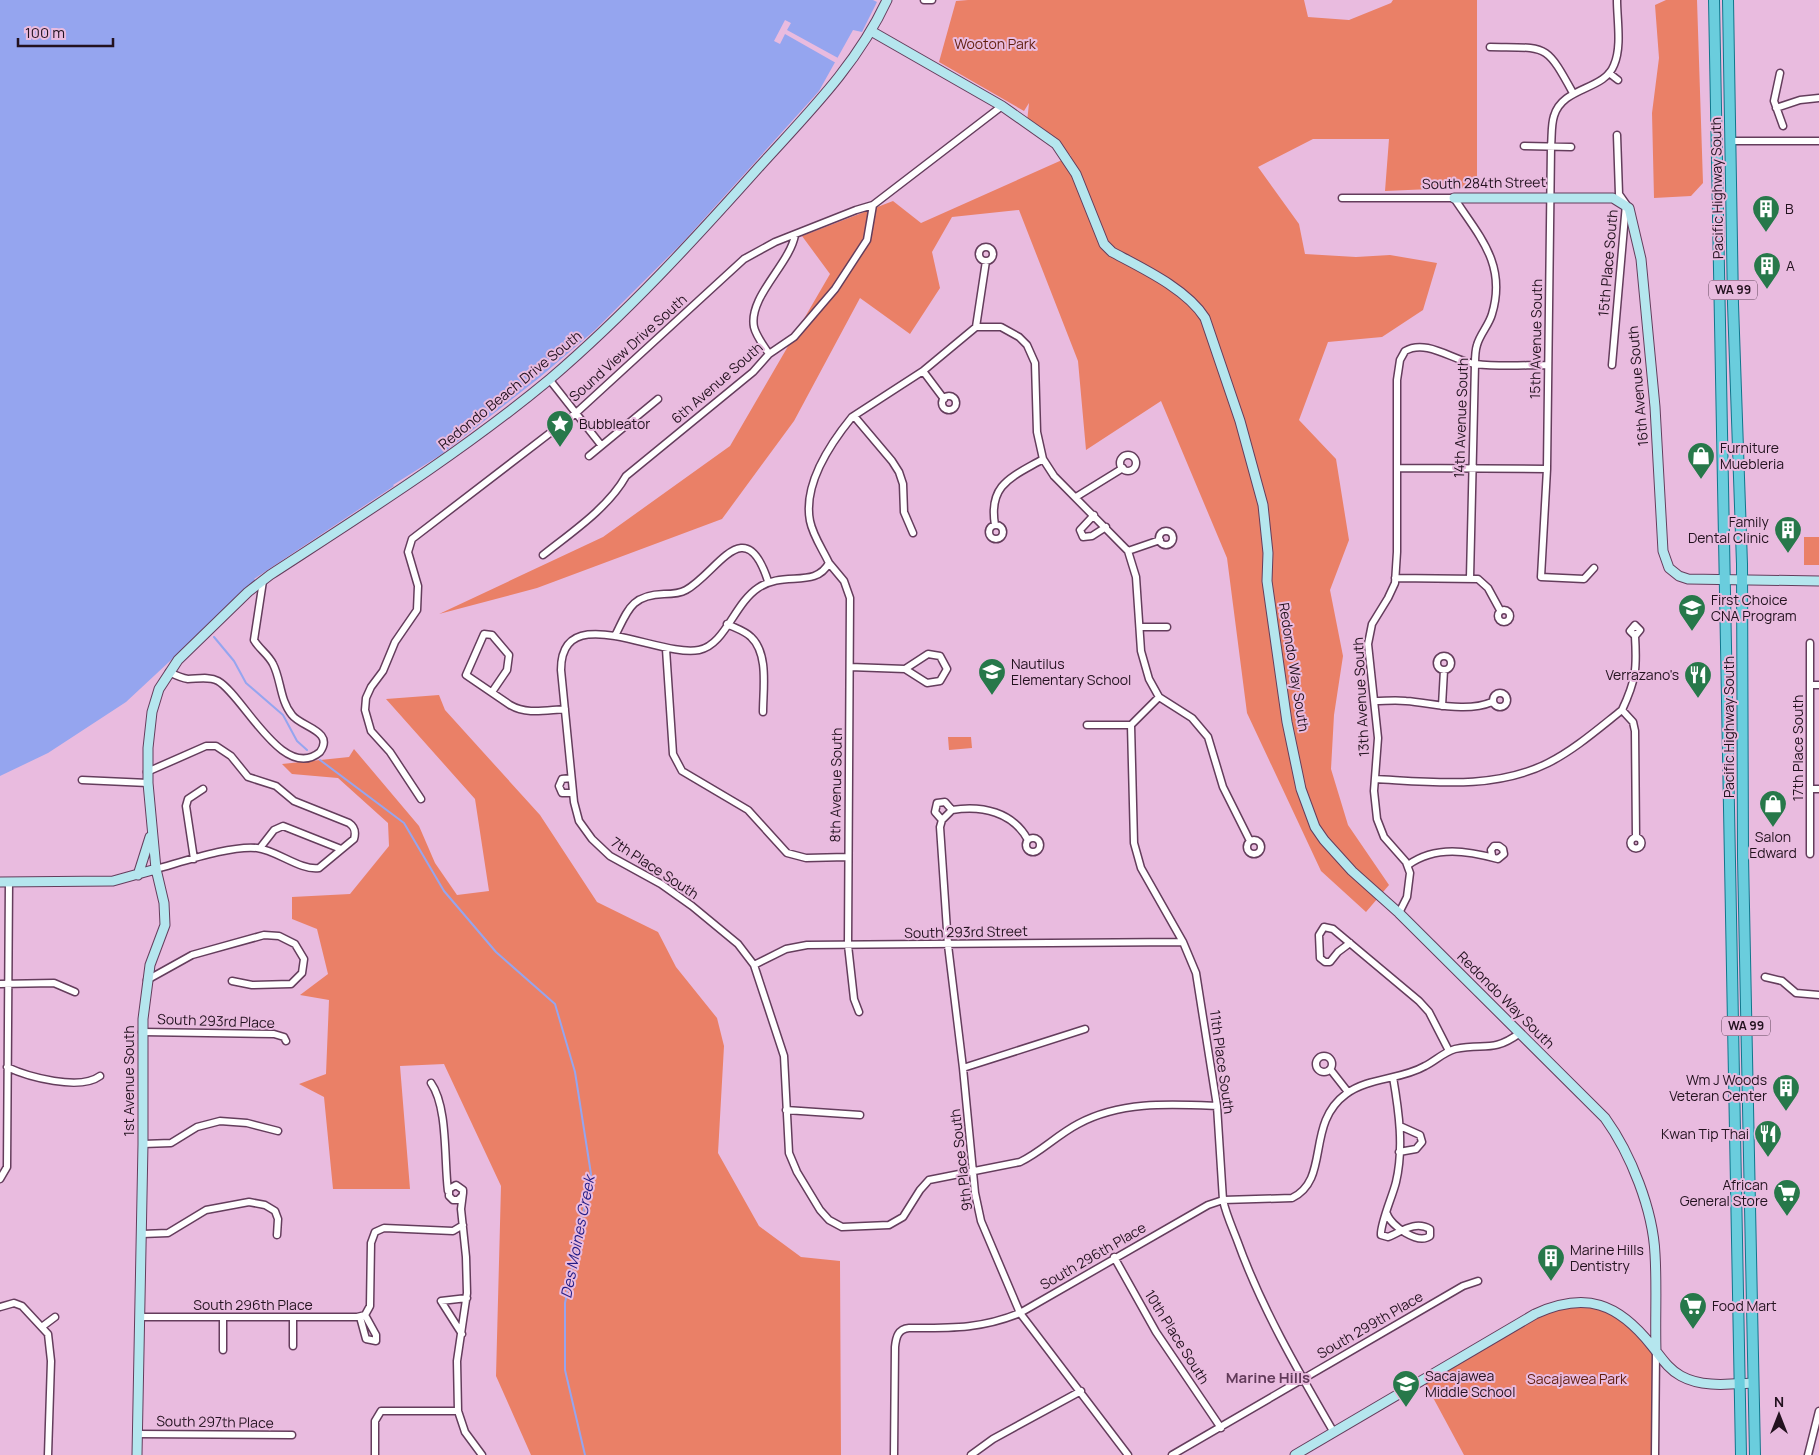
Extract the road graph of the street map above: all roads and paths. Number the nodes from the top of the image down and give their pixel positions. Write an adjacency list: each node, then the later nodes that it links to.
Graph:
1 (887, 0): 7 (street, Redondo Beach Drive South)
2 (924, 0): 3 (street)
3 (932, 0)
4 (1617, 0): 9 (street)
5 (1714, 0): 12 (main road, Pacific Highway South / WA 99)
6 (1728, 0): 19 (main road, Pacific Highway South / WA 99)
7 (871, 31): 15 (street, Redondo Way South); 37 (street, Redondo Beach Drive South)
8 (1490, 47): 13 (street)
9 (1609, 72): 11 (street); 13 (street, 15th Avenue South)
10 (1780, 73): 16 (street)
11 (1618, 80)
12 (1715, 92): 19 (main road); 62 (main road, Pacific Highway South / WA 99)
13 (1573, 93): 22 (street, 15th Avenue South)
14 (1819, 98): 16 (street)
15 (1002, 106): 28 (street); 120 (street, Redondo Way South)
16 (1776, 108): 17 (street)
17 (1783, 126)
18 (1617, 135): 27 (street, 15th Place South)
19 (1730, 141): 20 (street); 63 (main road, Pacific Highway South / WA 99)
20 (1819, 141)
21 (1524, 146): 22 (street)
22 (1552, 146): 23 (street); 24 (street, 15th Avenue South)
23 (1571, 147)
24 (1552, 196): 26 (street, South 284th Street); 27 (street, South 284th Street); 34 (street, 15th Avenue South)
25 (1342, 198): 26 (street, South 284th Street)
26 (1454, 198): 33 (street, 14th Avenue South)
27 (1626, 204): 35 (street, 15th Place South); 62 (street, 16th Avenue South)
28 (873, 205): 29 (street, Sound View Drive South); 32 (street, 6th Avenue South)
29 (795, 235): 32 (street); 40 (street, Sound View Drive South)
30 (986, 261): 31 (street)
31 (976, 327): 36 (street); 44 (street)
32 (769, 354): 56 (street, 6th Avenue South)
33 (1475, 364): 34 (street); 46 (street, 13th Avenue South); 47 (street, 14th Avenue South)
34 (1547, 365): 48 (street, 15th Avenue South)
35 (1612, 365)
36 (923, 371): 39 (street); 41 (street)
37 (549, 379): 40 (street); 61 (street, Redondo Beach Drive South)
38 (658, 399): 42 (street)
39 (944, 399)
40 (576, 413): 42 (street); 102 (street, Sound View Drive South)
41 (854, 416): 53 (street); 57 (street, 8th Avenue South)
42 (601, 445): 43 (street)
43 (588, 456)
44 (1043, 459): 49 (street); 51 (street)
45 (1123, 468): 49 (street)
46 (1397, 468): 47 (street); 59 (street, 13th Avenue South)
47 (1472, 468): 48 (street); 60 (street, 14th Avenue South)
48 (1547, 469): 58 (street, 15th Avenue South)
49 (1076, 497): 50 (street)
50 (1094, 515): 52 (street); 52 (street)
51 (995, 525)
52 (1106, 527): 55 (street)
53 (913, 533)
54 (1160, 540): 55 (street)
55 (1128, 551): 71 (street)
56 (543, 555)
57 (829, 563): 64 (street); 76 (street, 8th Avenue South)
58 (1594, 568)
59 (1395, 578): 60 (street); 84 (street, 13th Avenue South)
60 (1470, 578): 68 (street)
61 (263, 580): 66 (street, Redondo Beach Drive South); 67 (street)
62 (1724, 580): 63 (street); 119 (main road, Pacific Highway South / WA 99)
63 (1742, 580): 65 (street); 129 (main road, Pacific Highway South / WA 99)
64 (768, 581): 69 (street); 72 (street)
65 (1819, 581)
66 (248, 592): 67 (street); 79 (street, Redondo Beach Drive South)
67 (260, 601): 79 (street)
68 (1500, 610)
69 (727, 624): 75 (street); 90 (street)
70 (1167, 626): 71 (street)
71 (1140, 627): 83 (street)
72 (615, 636): 75 (street); 87 (street)
73 (1636, 636): 88 (street)
74 (1810, 642): 80 (street, 17th Place South)
75 (666, 649): 113 (street)
76 (850, 667): 77 (street); 113 (street, 8th Avenue South)
77 (905, 669): 77 (street)
78 (1444, 670): 86 (street)
79 (169, 672): 89 (street, Redondo Beach Drive South)
80 (1810, 685): 81 (street); 99 (street, 17th Place South)
81 (1819, 685)
82 (492, 692): 82 (street); 87 (street)
83 (1159, 697): 92 (street); 108 (street)
84 (1375, 701): 86 (street); 95 (street, 13th Avenue South)
85 (1492, 702): 86 (street)
86 (1442, 706)
87 (565, 709): 94 (street)
88 (1622, 710): 95 (street); 106 (street)
89 (152, 712): 93 (street, 1st Avenue South)
90 (763, 712)
91 (1087, 725): 92 (street)
92 (1131, 725): 121 (street, 11th Place South)
93 (147, 772): 97 (street, 1st Avenue South); 110 (street)
94 (571, 778): 101 (street); 101 (street)
95 (1375, 779): 115 (street, 13th Avenue South)
96 (82, 780): 97 (street)
97 (148, 783): 105 (street, 1st Avenue South)
98 (203, 789): 114 (street)
99 (1811, 789): 100 (street); 111 (street, 17th Place South)
100 (1819, 789)
101 (572, 793): 125 (street, 7th Place South)
102 (421, 800)
103 (952, 810): 104 (street); 104 (street, 9th Place South); 107 (street)
104 (944, 817): 124 (street, 9th Place South)
105 (152, 832): 116 (street, 1st Avenue South); 117 (street)
106 (1636, 837)
107 (1028, 840)
108 (1250, 841)
109 (260, 848): 110 (street); 110 (street); 114 (street)
110 (341, 849)
111 (1810, 854)
112 (1492, 855): 115 (street)
113 (847, 857): 123 (street, 8th Avenue South)
114 (194, 859): 116 (street)
115 (1408, 865): 120 (street)
116 (156, 869): 117 (street); 127 (street, 1st Avenue South)
117 (138, 875): 118 (street)
118 (4, 882): 131 (street)
119 (1731, 898): 129 (main road); 134 (main road, Pacific Highway South / WA 99)
120 (1399, 913): 140 (street, Redondo Way South)
121 (1183, 942): 124 (street, South 293rd Street); 151 (street, 11th Place South)
122 (1350, 943): 122 (street); 142 (street)
123 (848, 945): 124 (street, South 293rd Street); 125 (street, South 293rd Street); 135 (street, 8th Avenue South)
124 (948, 945): 144 (street, 9th Place South)
125 (754, 965): 152 (street, 7th Place South)
126 (1765, 976): 133 (street)
127 (147, 980): 128 (street); 139 (street, 1st Avenue South)
128 (232, 981)
129 (1746, 983): 149 (main road, Pacific Highway South / WA 99)
130 (0, 984): 131 (street)
131 (8, 984): 132 (street); 138 (street)
132 (75, 992)
133 (1819, 994)
134 (1733, 999): 149 (main road); 187 (main road, Pacific Highway South / WA 99)
135 (859, 1012)
136 (1085, 1030): 144 (street)
137 (0, 1032): 138 (street)
138 (8, 1032): 143 (street)
139 (142, 1032): 141 (street, South 293rd Place); 156 (street, 1st Avenue South)
140 (1520, 1033): 142 (street); 184 (street, Redondo Way South)
141 (286, 1041)
142 (1449, 1051): 147 (street)
143 (7, 1067): 146 (street); 160 (street)
144 (963, 1068): 158 (street, 9th Place South)
145 (1330, 1069): 150 (street)
146 (100, 1076)
147 (1393, 1077): 150 (street); 154 (street)
148 (431, 1083): 159 (street)
149 (1748, 1090): 186 (main road, Pacific Highway South / WA 99)
150 (1348, 1092): 165 (street, South 296th Place)
151 (1217, 1106): 158 (street); 165 (street, 11th Place South)
152 (786, 1110): 153 (street); 158 (street, 7th Place South)
153 (860, 1115)
154 (1400, 1126): 157 (street); 157 (street)
155 (278, 1131): 156 (street)
156 (143, 1144): 169 (street, 1st Avenue South)
157 (1399, 1152): 167 (street)
158 (972, 1172): 175 (street, 9th Place South)
159 (446, 1173): 161 (street); 162 (street)
160 (0, 1179)
161 (456, 1185): 162 (street); 163 (street)
162 (448, 1191): 164 (street)
163 (462, 1196): 164 (street); 166 (street)
164 (453, 1200): 166 (street)
165 (1223, 1200): 171 (street, South 296th Place); 185 (street, 11th Place South)
166 (461, 1209): 168 (street)
167 (1387, 1214): 167 (street)
168 (463, 1225): 173 (street); 179 (street, South 296th Place)
169 (142, 1234): 170 (street); 177 (street, 1st Avenue South)
170 (277, 1234)
171 (1114, 1257): 175 (street, South 296th Place); 191 (street, 10th Place South)
172 (1478, 1281): 185 (street, South 299th Place)
173 (467, 1298): 181 (street); 181 (street)
174 (0, 1307): 180 (street)
175 (1020, 1313): 188 (street, 9th Place South); 199 (street, South 296th Place)
176 (54, 1317): 180 (street)
177 (140, 1317): 178 (street, South 296th Place); 193 (street, 1st Avenue South)
178 (223, 1317): 179 (street, South 296th Place); 183 (street)
179 (293, 1318): 182 (street)
180 (42, 1326): 195 (street)
181 (462, 1334): 190 (street)
182 (293, 1346)
183 (223, 1350)
184 (1656, 1351): 187 (street); 192 (street); 204 (street)
185 (1303, 1379): 191 (street, South 299th Place); 192 (street, 11th Place South)
186 (1753, 1383): 187 (street); 206 (main road, Pacific Highway South / WA 99)
187 (1740, 1384): 205 (main road, Pacific Highway South / WA 99)
188 (1081, 1391): 200 (street); 201 (street, 9th Place South)
189 (1819, 1410): 207 (street)
190 (458, 1411): 197 (street); 198 (street)
191 (1221, 1428): 202 (street, South 299th Place)
192 (1333, 1431): 203 (street)
193 (137, 1434): 194 (street, South 297th Place); 196 (street, 1st Avenue South)
194 (292, 1435)
195 (48, 1455)
196 (137, 1455)
197 (375, 1455)
198 (482, 1455)
199 (894, 1455)
200 (970, 1455)
201 (1128, 1455)
202 (1172, 1455)
203 (1295, 1455)
204 (1655, 1455)
205 (1741, 1455)
206 (1755, 1455)
207 (1808, 1455)

